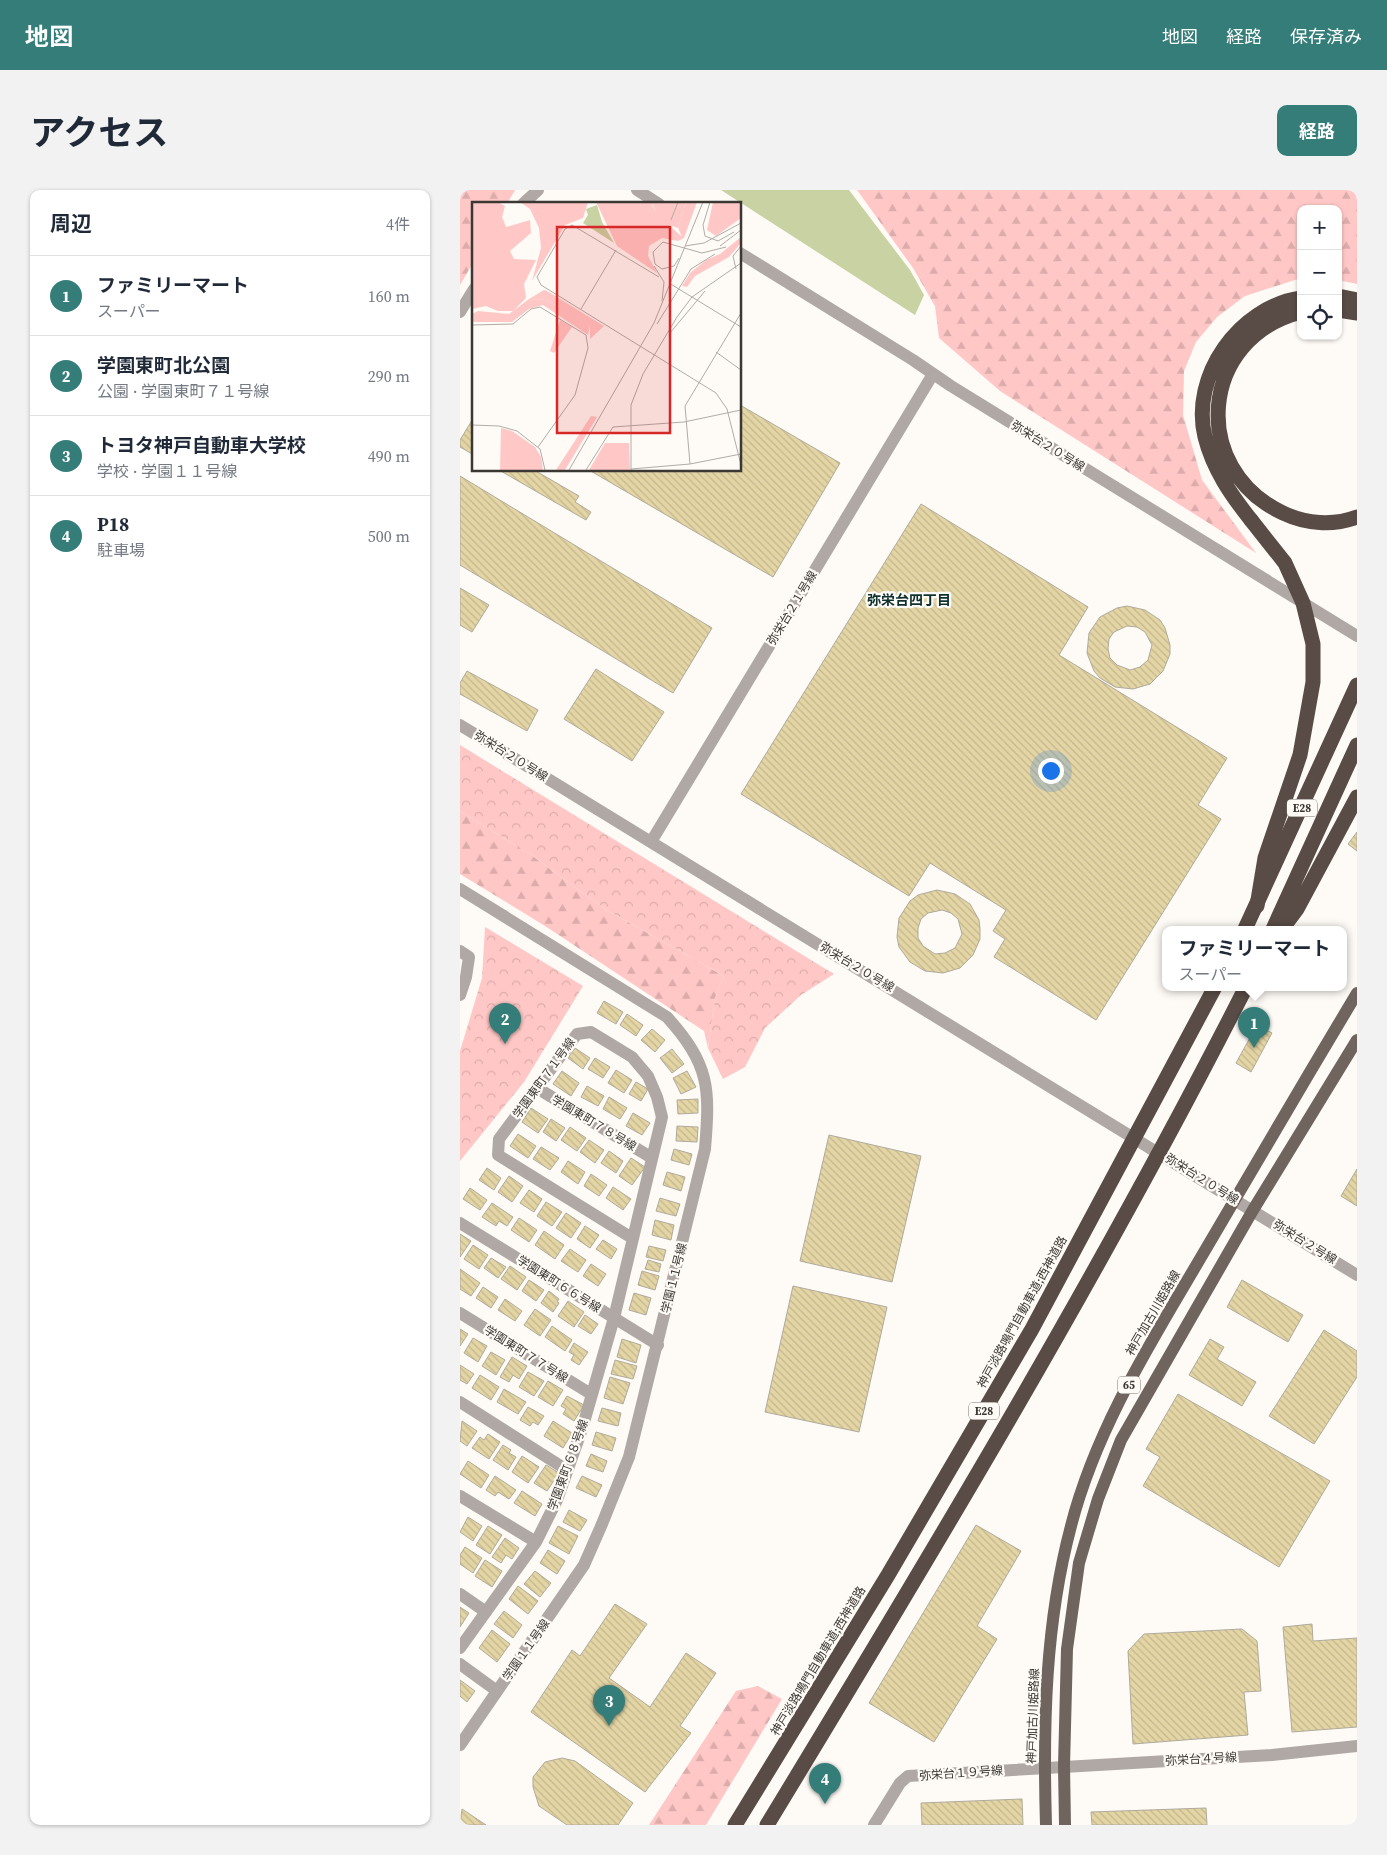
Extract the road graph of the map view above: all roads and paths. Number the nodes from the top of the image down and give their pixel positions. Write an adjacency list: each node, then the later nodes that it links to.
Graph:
1 (538, 190): 3 (street)
2 (637, 190): 4 (street)
3 (525, 202)
4 (656, 202)
5 (741, 254): 14 (street, 弥栄台２０号線)
6 (472, 292): 11 (street)
7 (1342, 297): 9 (highway)
8 (1297, 299): 23 (highway, bridge)
9 (1357, 300)
10 (1342, 311): 13 (highway)
11 (460, 312)
12 (1297, 313): 15 (highway)
13 (1357, 313)
14 (933, 374): 16 (street, 弥栄台２０号線); 21 (street, 弥栄台２１号線)
15 (1357, 517)
16 (1357, 636)
17 (1357, 685): 23 (highway, E28, bridge)
18 (460, 725): 21 (street, 弥栄台２０号線)
19 (1357, 745): 25 (highway, E28)
20 (1357, 797): 26 (highway)
21 (651, 842): 35 (street, 弥栄台２０号線)
22 (460, 889): 42 (street, 学園１１号線)
23 (1257, 906): 24 (highway, E28)
24 (1247, 926)
25 (1275, 926)
26 (1284, 926)
27 (460, 952): 31 (street)
28 (1213, 991): 57 (highway, 神戸淡路鳴門自動車道;西神道路 / E28, bridge)
29 (1244, 991): 58 (highway, E28, bridge)
30 (1357, 993): 35 (main road, 神戸加古川姫路線 / 65)
31 (460, 995)
32 (1357, 1040): 36 (main road, 65)
33 (537, 1088): 34 (street, 学園東町７８号線); 34 (street, 学園東町７１号線); 38 (street, 学園東町７１号線)
34 (652, 1158): 38 (street, 学園東町７１号線)
35 (1235, 1198): 36 (street, 弥栄台２０号線); 56 (main road, 神戸加古川姫路線 / 65)
36 (1253, 1210): 39 (street, 弥栄台２号線); 55 (main road, 65)
37 (460, 1223): 41 (street, 学園東町６６号線)
38 (632, 1238): 41 (street, 学園東町７１号線)
39 (1357, 1275)
40 (460, 1313): 43 (street, 学園東町７７号線)
41 (614, 1318): 42 (street, 学園東町６６号線); 43 (street, 学園東町６８号線)
42 (658, 1345): 52 (street, 学園１１号線)
43 (591, 1394): 45 (street, 学園東町６８号線)
44 (460, 1402): 45 (street)
45 (567, 1470): 47 (street, 学園東町６８号線)
46 (460, 1496): 47 (street)
47 (536, 1542): 49 (street, 学園東町６８号線)
48 (460, 1594): 49 (street)
49 (486, 1612): 50 (street, 学園東町６８号線)
50 (460, 1648)
51 (460, 1664): 52 (street)
52 (497, 1692): 53 (street, 学園１１号線)
53 (460, 1745)
54 (1357, 1746): 55 (street, 弥栄台４号線)
55 (1064, 1766): 56 (street, 弥栄台４号線); 61 (main road, 65)
56 (1044, 1767): 59 (street, 弥栄台１９号線); 60 (main road, 神戸加古川姫路線 / 65)
57 (735, 1825)
58 (767, 1825)
59 (874, 1825)
60 (1046, 1825)
61 (1065, 1825)

